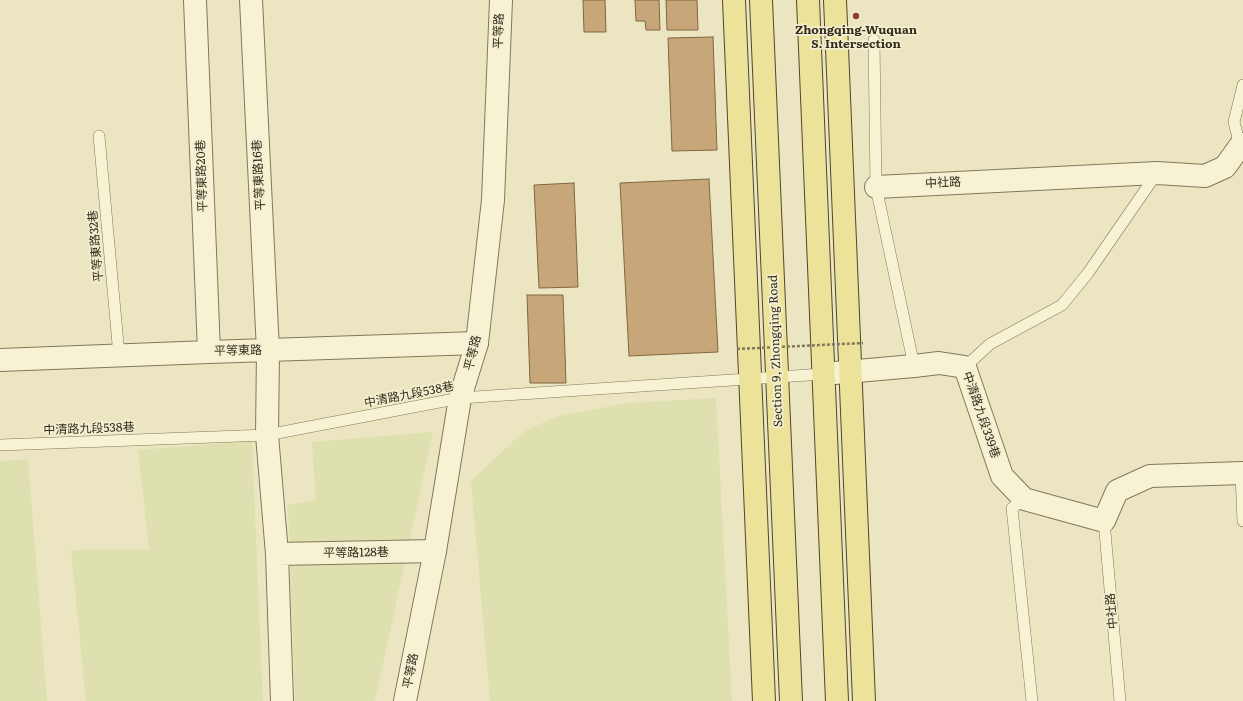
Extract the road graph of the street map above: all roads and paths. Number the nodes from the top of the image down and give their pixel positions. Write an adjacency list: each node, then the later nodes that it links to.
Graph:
1 (195, 0): 18 (street, 平等東路20巷)
2 (251, 0): 17 (street, 平等東路16巷)
3 (501, 0): 14 (street, 平等路)
4 (734, 0): 26 (main road)
5 (761, 0): 25 (main road, Section 9, Zhongqing Road)
6 (808, 0): 24 (main road)
7 (835, 0): 23 (main road)
8 (874, 40): 13 (lane)
9 (1243, 85): 11 (lane, 中社路)
10 (99, 136): 19 (lane, 平等東路32巷)
11 (1241, 145): 12 (street, 中社路)
12 (1157, 173): 13 (street, 中社路); 22 (lane)
13 (876, 186): 21 (lane)
14 (477, 343): 17 (street, 平等東路); 27 (street, 平等路)
15 (863, 343): 16 (path, bridge)
16 (737, 349)
17 (268, 350): 18 (street, 平等東路); 28 (street, 平等東路16巷)
18 (210, 352): 19 (street, 平等東路)
19 (119, 355): 20 (street, 平等東路)
20 (0, 360)
21 (914, 366): 22 (street, 中清路九段339巷); 23 (street, 中清路九段339巷)
22 (965, 367): 31 (street, 中清路九段339巷)
23 (850, 372): 24 (street, 中清路九段339巷); 41 (main road)
24 (823, 374): 25 (lane, 中清路九段538巷); 40 (main road)
25 (777, 377): 26 (lane, 中清路九段538巷); 39 (main road, Section 9, Zhongqing Road)
26 (750, 379): 27 (lane, 中清路九段538巷); 38 (main road)
27 (460, 398): 28 (lane, 中清路九段538巷); 34 (street, 平等路)
28 (267, 435): 29 (lane, 中清路九段538巷); 35 (street, 平等東路16巷)
29 (0, 445)
30 (1242, 474): 32 (lane); 33 (street)
31 (1024, 499): 33 (street); 42 (lane)
32 (1243, 521)
33 (1104, 522): 43 (lane, 中社路)
34 (435, 551): 35 (street, 平等路128巷); 37 (street, 平等路)
35 (277, 554): 36 (street, 平等東路16巷)
36 (282, 701)
37 (405, 701)
38 (764, 701)
39 (791, 701)
40 (837, 701)
41 (864, 701)
42 (1032, 701)
43 (1120, 701)

